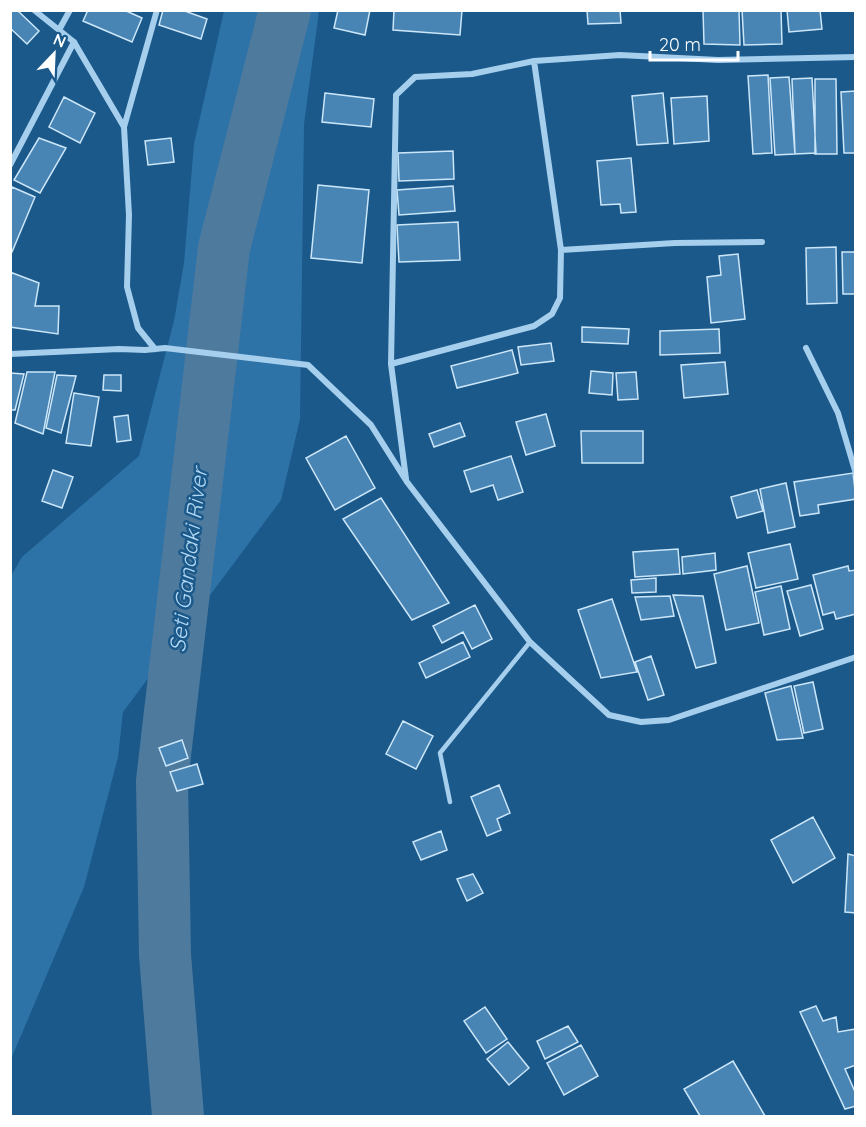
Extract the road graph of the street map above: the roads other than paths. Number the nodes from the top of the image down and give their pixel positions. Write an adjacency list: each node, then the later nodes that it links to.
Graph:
1 (34, 10): 4 (street)
2 (70, 10): 4 (street)
3 (157, 10): 8 (street)
4 (59, 30): 5 (street)
5 (74, 42): 8 (street); 9 (street)
6 (855, 57): 7 (street)
7 (534, 61): 11 (street); 15 (street)
8 (124, 127): 13 (street)
9 (10, 165)
10 (762, 242): 11 (street)
11 (561, 250): 15 (street)
12 (806, 348): 16 (street)
13 (155, 349): 14 (street); 17 (street)
14 (10, 354)
15 (391, 364): 17 (street)
16 (855, 474)
17 (407, 482): 18 (street)
18 (530, 642): 19 (street); 20 (lane)
19 (855, 657)
20 (450, 802)

